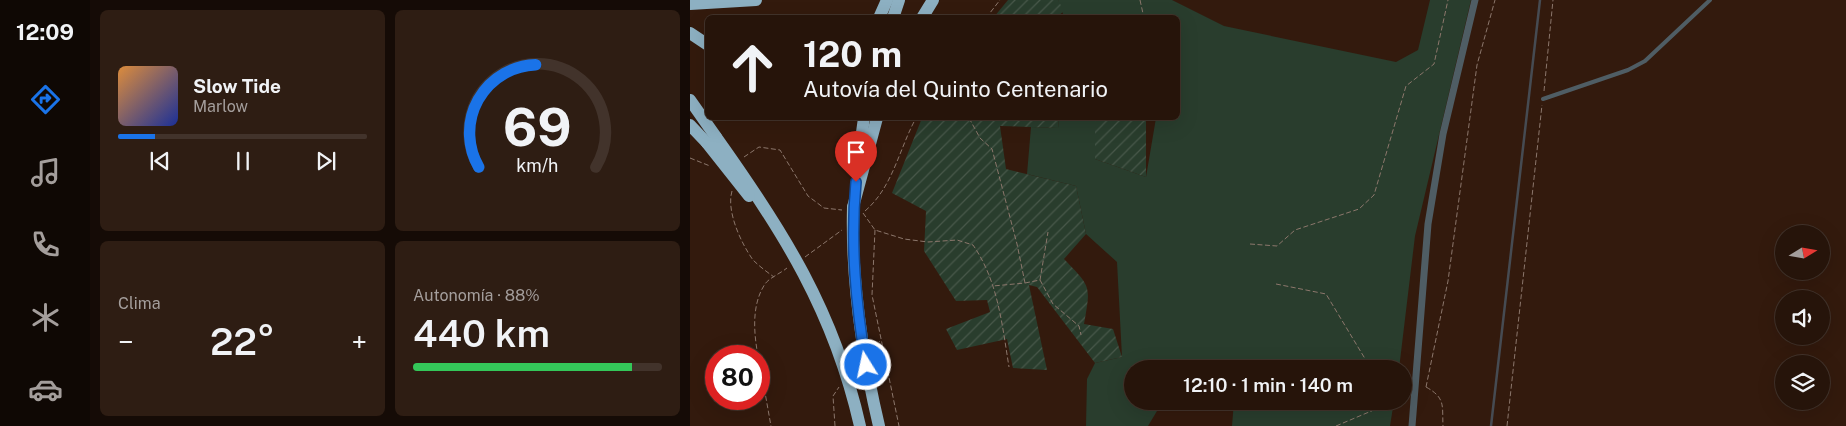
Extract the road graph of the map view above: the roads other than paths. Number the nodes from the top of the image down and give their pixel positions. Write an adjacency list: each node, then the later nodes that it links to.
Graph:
1 (756, 0): 8 (highway)
2 (886, 0): 9 (highway)
3 (895, 0): 10 (highway)
4 (899, 0): 11 (highway)
5 (933, 0): 12 (highway)
6 (1476, 0): 24 (street)
7 (1710, 0): 15 (lane)
8 (690, 4)
9 (880, 15)
10 (892, 15)
11 (892, 15)
12 (924, 15)
13 (690, 33): 14 (highway)
14 (705, 43)
15 (1543, 99)
16 (690, 100): 20 (highway)
17 (864, 120): 21 (highway)
18 (877, 120): 21 (highway)
19 (690, 125): 20 (highway)
20 (712, 140): 22 (highway, bridge)
21 (854, 212): 23 (highway, bridge)
22 (860, 426)
23 (879, 426)
24 (1412, 426)

